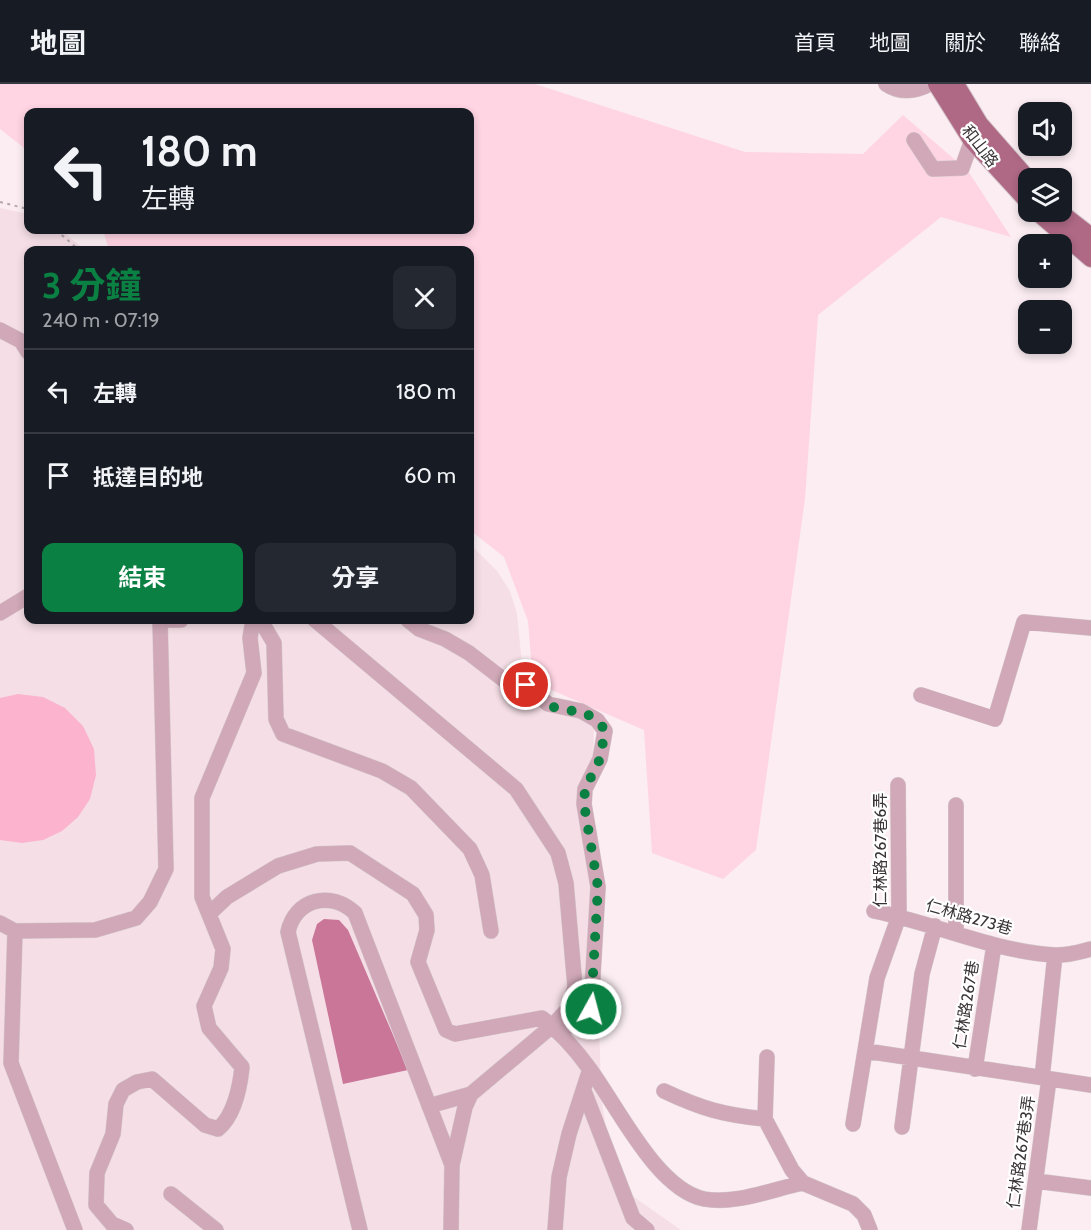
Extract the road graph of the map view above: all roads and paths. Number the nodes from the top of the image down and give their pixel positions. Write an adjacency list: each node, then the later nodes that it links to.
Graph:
1 (886, 84): 2 (street)
2 (930, 84)
3 (937, 84): 6 (main road, 和山路)
4 (955, 84): 7 (main road, 和山路)
5 (914, 140): 6 (street)
6 (972, 140): 8 (main road, 和山路)
7 (1018, 168)
8 (1018, 190)
9 (0, 202): 10 (path)
10 (24, 208)
11 (1050, 222): 16 (main road)
12 (1072, 222): 14 (main road)
13 (61, 234): 15 (path)
14 (1091, 237)
15 (74, 246)
16 (1091, 258)
17 (0, 330): 18 (street)
18 (24, 346)
19 (24, 598): 20 (street)
20 (0, 613)
21 (159, 624): 35 (street)
22 (254, 624): 31 (street)
23 (263, 624): 36 (street)
24 (320, 624): 41 (street)
25 (413, 624): 41 (street)
26 (1091, 628): 27 (street)
27 (921, 695)
28 (898, 785): 32 (street, 仁林路267巷6弄)
29 (956, 805): 37 (street)
30 (874, 911): 32 (street, 仁林路273巷)
31 (209, 914): 41 (street); 63 (street)
32 (899, 916): 34 (street, 仁林路273巷); 42 (street, 仁林路267巷6弄)
33 (0, 922): 35 (street)
34 (935, 926): 37 (street, 仁林路273巷); 44 (street)
35 (15, 931): 47 (street)
36 (491, 931)
37 (956, 932): 38 (street, 仁林路273巷)
38 (993, 945): 40 (street, 仁林路273巷); 46 (street, 仁林路267巷)
39 (1091, 949): 40 (street, 仁林路273巷)
40 (1055, 955): 48 (street)
41 (556, 1030): 45 (street); 52 (street)
42 (866, 1052): 44 (street, 仁林路267巷); 55 (street, 仁林路267巷6弄)
43 (767, 1057): 54 (street)
44 (911, 1058): 46 (street, 仁林路267巷); 56 (street)
45 (590, 1069): 50 (street); 59 (street)
46 (975, 1069): 48 (street, 仁林路267巷)
47 (7, 1075): 62 (street)
48 (1046, 1079): 49 (street, 仁林路267巷); 58 (street, 仁林路267巷3弄)
49 (1091, 1085)
50 (584, 1091): 67 (street); 68 (street)
51 (664, 1091): 54 (street)
52 (471, 1094): 53 (street); 57 (street)
53 (429, 1106): 57 (street); 65 (street)
54 (765, 1119): 59 (street)
55 (853, 1124)
56 (902, 1127)
57 (452, 1165): 66 (street)
58 (1036, 1181): 60 (street); 70 (street, 仁林路267巷3弄)
59 (803, 1183): 69 (street)
60 (1091, 1188)
61 (171, 1194): 64 (street)
62 (75, 1230)
63 (126, 1230)
64 (216, 1230)
65 (360, 1230)
66 (451, 1230)
67 (555, 1230)
68 (648, 1230)
69 (870, 1230)
70 (1029, 1230)

